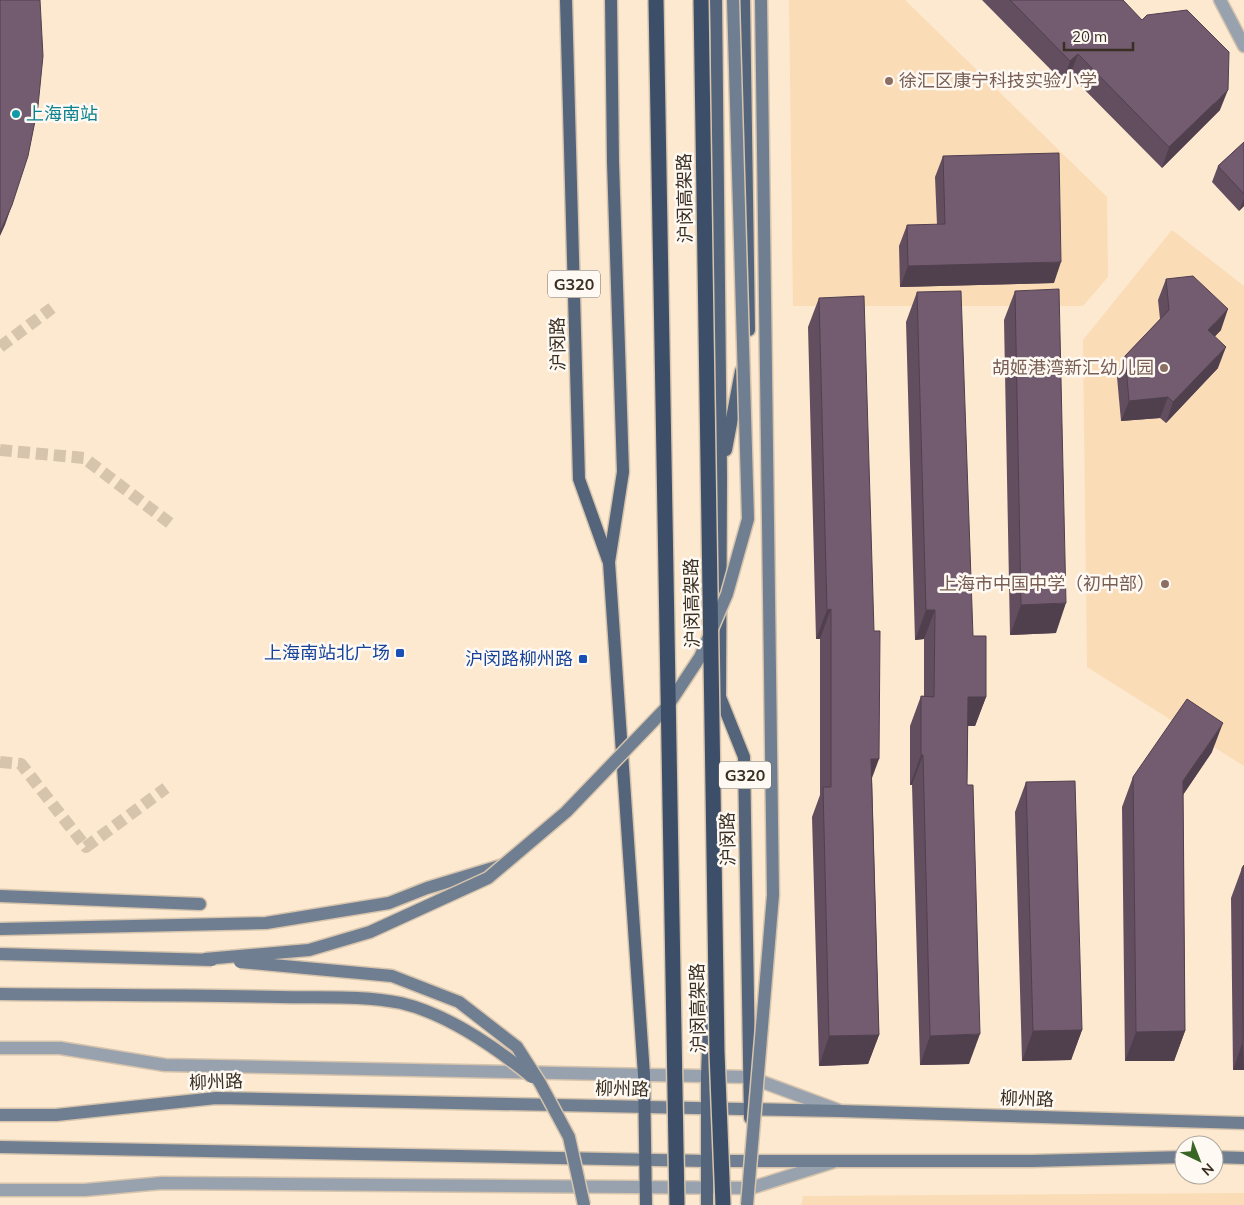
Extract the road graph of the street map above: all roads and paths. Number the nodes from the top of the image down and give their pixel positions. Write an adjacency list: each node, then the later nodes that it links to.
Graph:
1 (566, 0): 12 (main road, 沪闵路 / G320)
2 (611, 0): 12 (main road, 沪闵路 / G320)
3 (656, 0): 47 (highway, 沪闵高架路, bridge)
4 (701, 0): 49 (highway, 沪闵高架路, bridge)
5 (716, 0): 11 (main road, 沪闵路 / G320)
6 (733, 0): 14 (main road, bridge)
7 (744, 0): 11 (main road, 沪闵路 / G320)
8 (761, 0): 50 (main road, bridge)
9 (1220, 0): 10 (street)
10 (1244, 46)
11 (721, 477): 13 (main road, 沪闵路 / G320)
12 (609, 562): 22 (main road, 沪闵路 / G320)
13 (720, 698): 23 (main road); 24 (main road, 沪闵路 / G320)
14 (503, 866): 17 (main road); 19 (main road, bridge)
15 (0, 896): 16 (main road)
16 (200, 904)
17 (0, 929)
18 (0, 954): 19 (main road, bridge)
19 (205, 959): 25 (main road, bridge)
20 (0, 994): 25 (main road, bridge)
21 (0, 1048): 22 (street)
22 (644, 1075): 23 (street); 26 (main road, 沪闵路 / G320)
23 (707, 1076): 24 (street); 27 (main road)
24 (749, 1078): 28 (main road, 沪闵路 / G320); 29 (street)
25 (540, 1083): 44 (main road, bridge)
26 (644, 1107): 27 (main road, 柳州路); 30 (main road, 柳州路); 36 (main road, 沪闵路 / G320)
27 (706, 1108): 28 (main road, 柳州路); 37 (main road)
28 (749, 1109): 29 (main road, 柳州路); 38 (main road, 沪闵路 / G320)
29 (840, 1111): 31 (main road, 柳州路)
30 (0, 1115)
31 (1244, 1124)
32 (0, 1147): 36 (main road)
33 (1174, 1157): 39 (main road)
34 (1224, 1157): 35 (main road)
35 (1244, 1158)
36 (644, 1160): 37 (main road); 40 (main road, 沪闵路 / G320)
37 (706, 1161): 38 (main road); 41 (main road)
38 (750, 1161): 39 (main road); 42 (main road, 沪闵路 / G320)
39 (837, 1161): 42 (street)
40 (645, 1186): 41 (street); 43 (street); 45 (main road, 沪闵路 / G320); 46 (main road, 沪闵路)
41 (707, 1187): 42 (street); 48 (main road)
42 (751, 1188): 51 (main road, 沪闵路 / G320)
43 (0, 1190)
44 (584, 1205)
45 (637, 1205)
46 (646, 1205)
47 (677, 1205)
48 (707, 1205)
49 (723, 1205)
50 (747, 1205)
51 (751, 1205)

